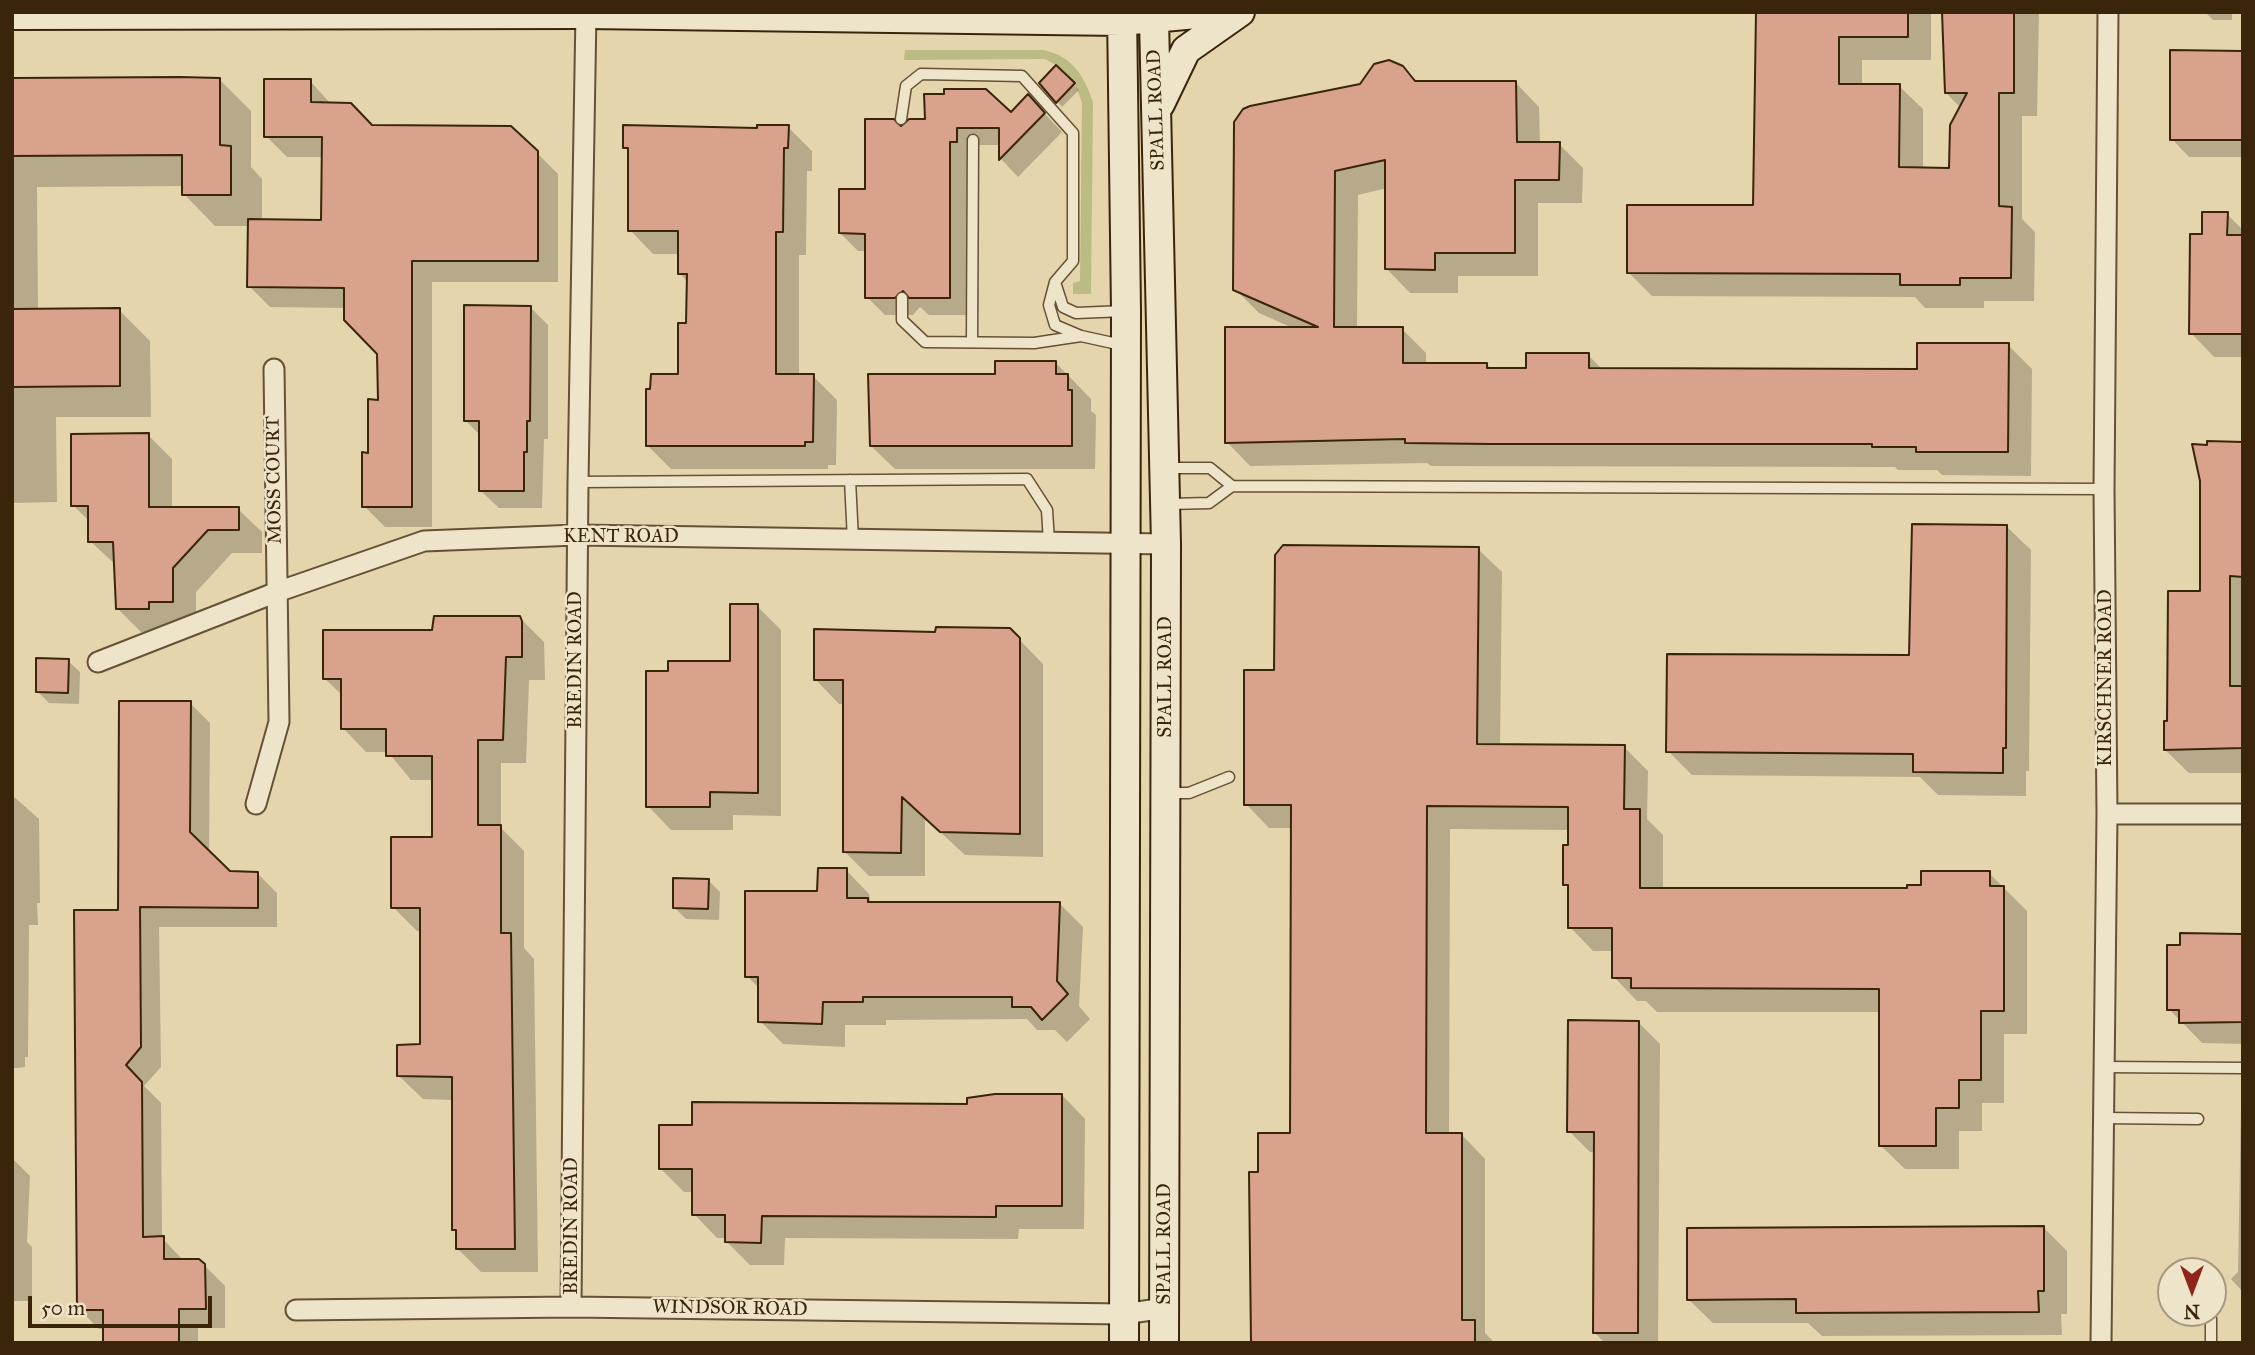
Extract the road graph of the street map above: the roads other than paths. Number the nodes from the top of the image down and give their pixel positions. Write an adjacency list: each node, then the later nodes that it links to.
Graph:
1 (1217, 12): 7 (main road)
2 (1240, 12): 8 (main road)
3 (2108, 12): 22 (street, KIRSCHNER ROAD)
4 (586, 13): 5 (main road); 6 (main road); 20 (street, BREDIN ROAD)
5 (12, 15)
6 (1121, 16): 7 (main road); 13 (main road, SPALL ROAD)
7 (1153, 16): 8 (main road, SPALL ROAD)
8 (1158, 110): 18 (main road, SPALL ROAD)
9 (901, 119): 11 (lane)
10 (973, 140): 15 (lane)
11 (1055, 282): 13 (lane); 14 (lane)
12 (902, 298): 15 (lane)
13 (1126, 311): 16 (main road, SPALL ROAD)
14 (1081, 336): 15 (lane); 16 (lane)
15 (972, 342)
16 (1126, 346): 27 (main road, SPALL ROAD)
17 (274, 369): 29 (street, MOSS COURT)
18 (1165, 468): 21 (lane); 23 (main road, SPALL ROAD)
19 (850, 480): 20 (lane); 25 (lane); 26 (lane)
20 (578, 482): 24 (street, BREDIN ROAD)
21 (1232, 486): 22 (lane); 23 (lane)
22 (2104, 489): 34 (street, KIRSCHNER ROAD)
23 (1165, 504): 28 (main road, SPALL ROAD)
24 (578, 536): 25 (street, KENT ROAD); 29 (street, KENT ROAD); 40 (street, BREDIN ROAD)
25 (853, 540): 26 (street, KENT ROAD)
26 (1049, 542): 27 (street, KENT ROAD)
27 (1124, 543): 28 (street, KENT ROAD); 43 (main road, SPALL ROAD)
28 (1166, 544): 32 (main road, SPALL ROAD)
29 (277, 592): 30 (street, KENT ROAD); 33 (street, MOSS COURT)
30 (98, 663)
31 (1229, 777): 32 (lane)
32 (1167, 793): 41 (main road, SPALL ROAD)
33 (256, 804)
34 (2107, 814): 35 (street); 36 (street, KIRSCHNER ROAD)
35 (2243, 814)
36 (2104, 1067): 37 (lane); 38 (street, KIRSCHNER ROAD)
37 (2243, 1068)
38 (2103, 1118): 39 (lane); 46 (street, KIRSCHNER ROAD)
39 (2198, 1119)
40 (571, 1307): 42 (street, WINDSOR ROAD); 43 (street, WINDSOR ROAD)
41 (1165, 1308): 43 (street, WINDSOR ROAD); 45 (main road, SPALL ROAD)
42 (296, 1310)
43 (1124, 1314): 44 (main road, SPALL ROAD)
44 (1124, 1343)
45 (1164, 1343)
46 (2101, 1343)

